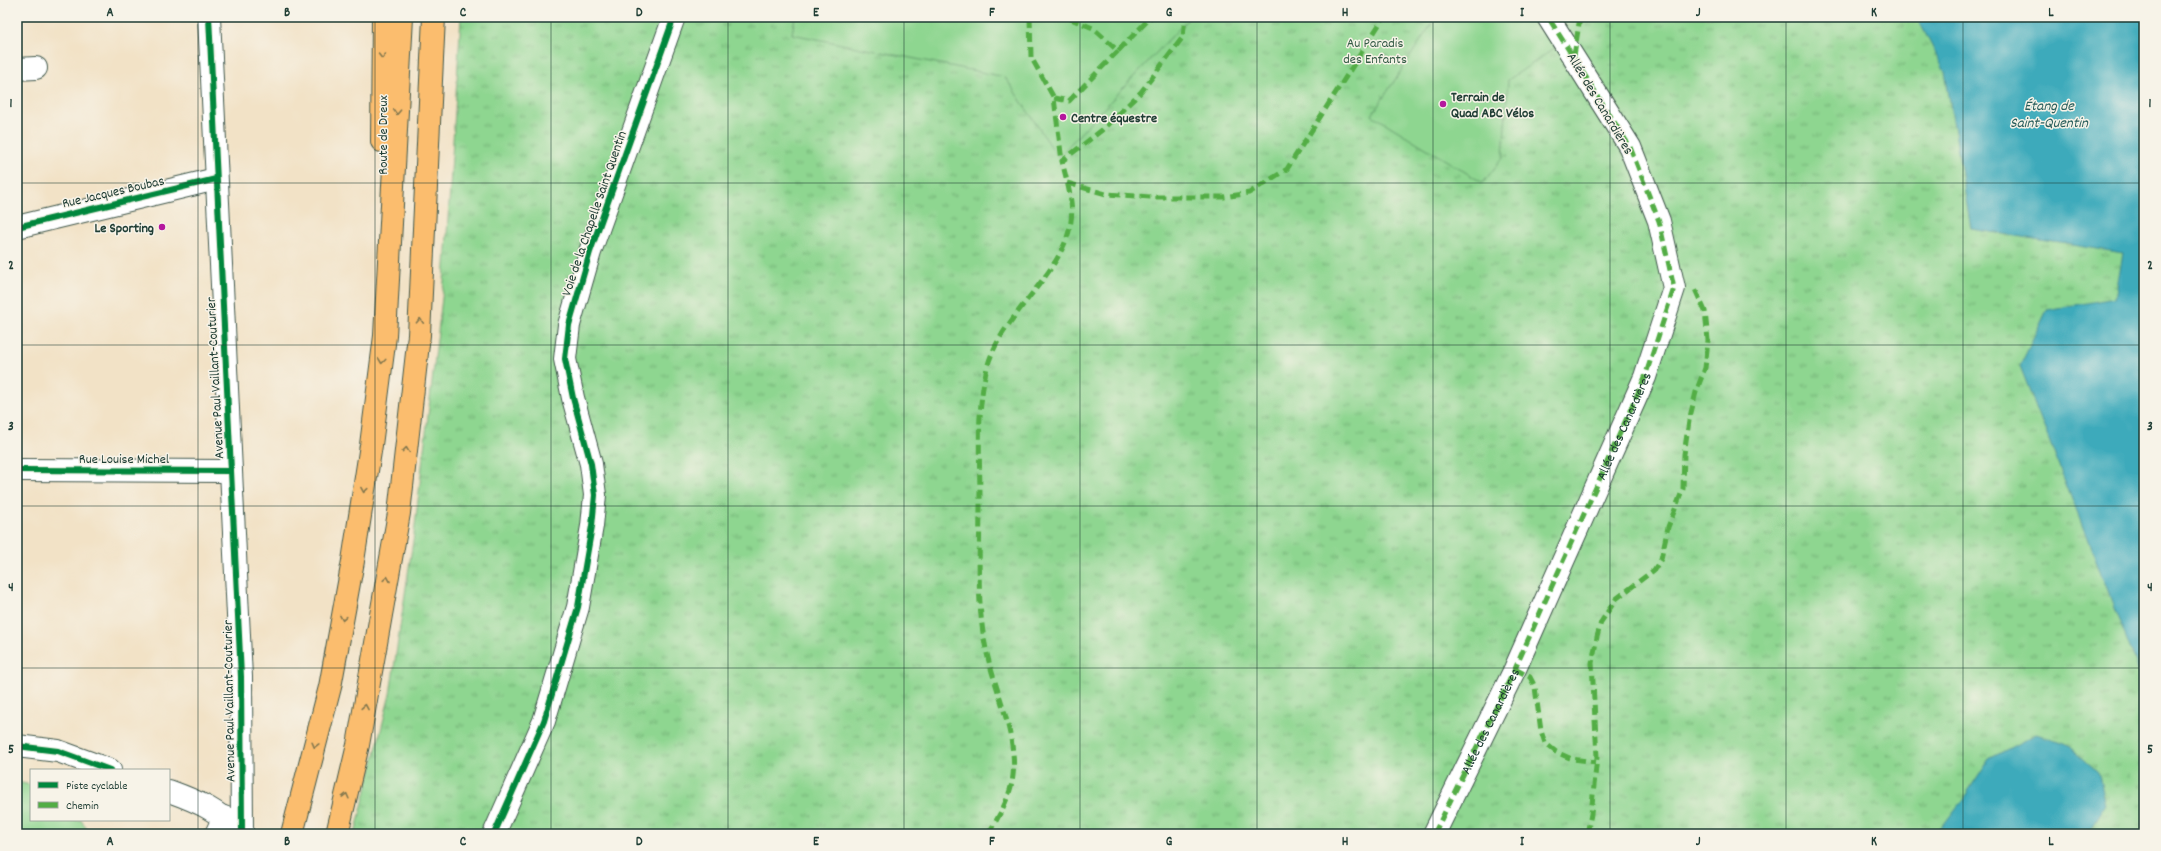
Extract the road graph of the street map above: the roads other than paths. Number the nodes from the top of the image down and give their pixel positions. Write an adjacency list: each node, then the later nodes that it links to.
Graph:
1 (209, 17): 7 (street, Avenue Paul Vaillant-Couturier)
2 (383, 17): 9 (main road, Route de Dreux, one-way to 9)
3 (402, 17): 9 (main road, one-way to 9)
4 (434, 17): 18 (main road, one-way to 4)
5 (674, 17): 19 (street, Voie de la Chapelle Saint Quentin)
6 (1548, 17): 20 (street, Allée des Canardières)
7 (216, 179): 8 (street, Rue Jacques Boubas); 11 (street, Avenue Paul Vaillant-Couturier)
8 (17, 227)
9 (390, 252): 17 (main road, one-way to 17)
10 (17, 470): 11 (street, Rue Louise Michel)
11 (231, 471): 16 (street, Avenue Paul Vaillant-Couturier)
12 (17, 746): 13 (street)
13 (107, 769)
14 (170, 791): 15 (street)
15 (220, 826): 16 (street)
16 (242, 834)
17 (292, 834)
18 (337, 834)
19 (494, 834)
20 (1434, 834)

